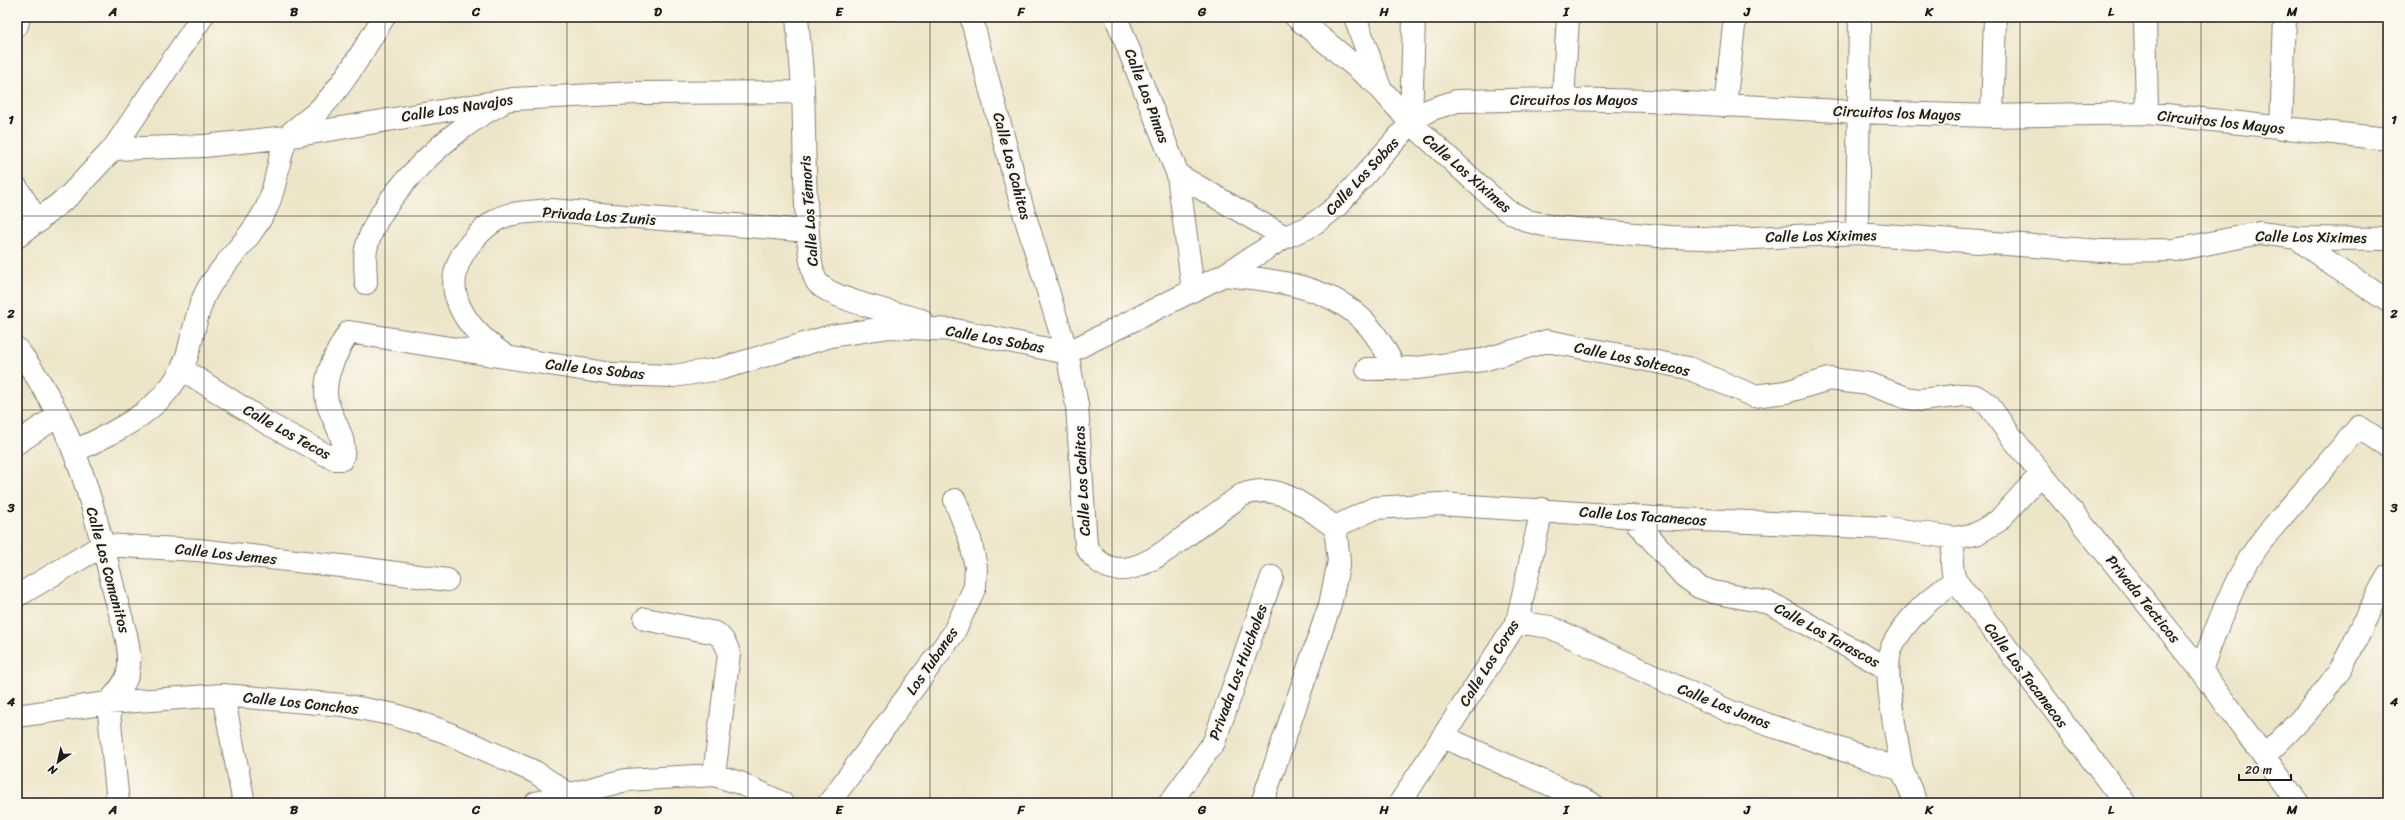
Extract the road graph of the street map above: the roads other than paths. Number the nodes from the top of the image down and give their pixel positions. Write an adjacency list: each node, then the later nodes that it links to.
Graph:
1 (19, 17): 16 (street)
2 (202, 17): 29 (street)
3 (384, 17): 27 (street)
4 (797, 17): 18 (street, Calle Los Témoris)
5 (971, 17): 45 (street, Calle Los Cahitas)
6 (1116, 17): 30 (street, Calle Los Pimas)
7 (1296, 17): 17 (street)
8 (1355, 17): 17 (street, Calle Los Xiximes)
9 (1414, 17): 25 (street)
10 (1568, 17): 20 (street)
11 (1735, 17): 21 (street)
12 (1860, 17): 22 (street)
13 (1995, 17): 24 (street)
14 (2145, 17): 23 (street)
15 (2285, 17): 26 (street)
16 (17, 25)
17 (1380, 88): 25 (street, Calle Los Xiximes)
18 (803, 92): 19 (street, Calle Los Navajos); 33 (street, Calle Los Témoris)
19 (513, 98): 27 (street, Calle Los Navajos); 40 (street)
20 (1563, 99): 21 (street, Circuitos los Mayos); 25 (street, Circuitos los Mayos)
21 (1725, 106): 22 (street, Circuitos los Mayos)
22 (1858, 112): 24 (street, Circuitos los Mayos); 34 (street)
23 (2147, 113): 24 (street, Circuitos los Mayos); 26 (street, Circuitos los Mayos)
24 (1992, 116)
25 (1411, 123): 34 (street, Calle Los Xiximes); 36 (street, Calle Los Sobas)
26 (2281, 129): 28 (street, Circuitos los Mayos)
27 (287, 137): 29 (street, Calle Los Navajos); 47 (street)
28 (2388, 139)
29 (113, 150): 32 (street)
30 (1178, 175): 36 (street); 41 (street, Calle Los Pimas)
31 (17, 188): 32 (street)
32 (38, 222): 35 (street)
33 (808, 232): 43 (street, Calle Los Témoris); 46 (street, Privada Los Zunis)
34 (1857, 234): 37 (street, Calle Los Xiximes)
35 (17, 237)
36 (1285, 237): 39 (street, Calle Los Sobas)
37 (2297, 238): 38 (street, Calle Los Xiximes); 42 (street)
38 (2388, 239)
39 (1224, 275): 41 (street, Calle Los Sobas); 49 (street)
40 (366, 283)
41 (1193, 290): 45 (street, Calle Los Sobas)
42 (2388, 301)
43 (955, 330): 45 (street, Calle Los Sobas); 46 (street, Calle Los Sobas)
44 (17, 349): 51 (street, Calle Los Comanitos)
45 (1067, 353): 59 (street, Calle Los Cahitas)
46 (511, 358): 47 (street, Calle Los Tecos)
47 (182, 368): 54 (street)
48 (1367, 369): 49 (street, Calle Los Soltecos)
49 (1394, 369): 50 (street, Calle Los Soltecos)
50 (1983, 399): 55 (street, Privada Tecticos)
51 (59, 415): 52 (street); 54 (street, Calle Los Comanitos)
52 (17, 443)
53 (2388, 446): 70 (street)
54 (75, 451): 61 (street, Calle Los Comanitos)
55 (2041, 474): 60 (street, Calle Los Tacanecos); 70 (street, Privada Tecticos)
56 (955, 500): 83 (street, Los Tubanes)
57 (1542, 509): 58 (street, Calle Los Tacanecos); 59 (street, Calle Los Tacanecos); 68 (street, Calle Los Coras)
58 (1631, 516): 60 (street, Calle Los Tacanecos); 69 (street, Calle Los Tarascos)
59 (1335, 527): 85 (street)
60 (1955, 538): 65 (street, Calle Los Tacanecos)
61 (103, 545): 64 (street, Calle Los Jemes); 66 (street); 72 (street, Calle Los Comanitos)
62 (2388, 576): 75 (street)
63 (1272, 577): 84 (street, Privada Los Huicholes)
64 (447, 580)
65 (1955, 580): 69 (street); 89 (street, Calle Los Tacanecos)
66 (17, 596)
67 (645, 619): 77 (street)
68 (1517, 622): 74 (street, Calle Los Coras); 76 (street, Calle Los Janos)
69 (1888, 669): 76 (street)
70 (2201, 670): 75 (street, Privada Tecticos)
71 (223, 695): 72 (street, Calle Los Conchos); 78 (street, Calle Los Conchos); 80 (street)
72 (108, 703): 73 (street, Calle Los Conchos); 79 (street)
73 (17, 716)
74 (1444, 736): 86 (street, Calle Los Coras); 87 (street)
75 (2264, 756): 90 (street, Privada Tecticos)
76 (1902, 770): 88 (street)
77 (714, 775): 78 (street); 82 (street)
78 (569, 799): 81 (street)
79 (118, 803)
80 (244, 803)
81 (536, 803)
82 (782, 803)
83 (829, 803)
84 (1170, 803)
85 (1262, 803)
86 (1400, 803)
87 (1591, 803)
88 (1916, 803)
89 (2125, 803)
90 (2298, 803)

